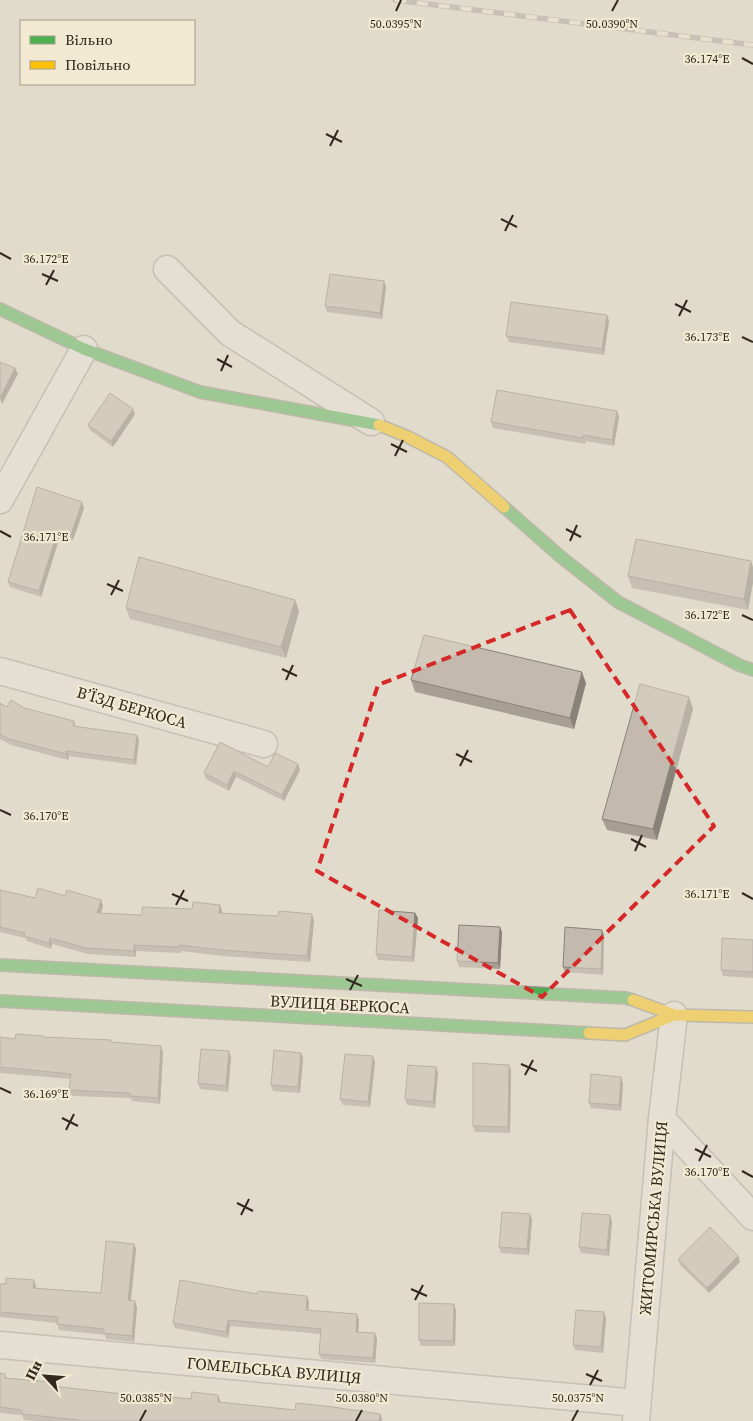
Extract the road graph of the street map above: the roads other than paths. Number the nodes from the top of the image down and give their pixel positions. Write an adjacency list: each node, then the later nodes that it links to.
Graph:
1 (167, 269): 4 (street)
2 (0, 309): 3 (street)
3 (84, 349): 4 (street); 5 (street)
4 (374, 424): 6 (street)
5 (0, 500)
6 (753, 670)
7 (0, 671): 8 (street, В’ЇЗД БЕРКОСА)
8 (264, 744)
9 (0, 965): 11 (street, ВУЛИЦЯ БЕРКОСА)
10 (0, 1002): 11 (street, ВУЛИЦЯ БЕРКОСА)
11 (674, 1014): 12 (street, ВУЛИЦЯ БЕРКОСА); 13 (street, ЖИТОМИРСЬКА ВУЛИЦЯ)
12 (753, 1017)
13 (662, 1119): 14 (street); 16 (street, ЖИТОМИРСЬКА ВУЛИЦЯ)
14 (753, 1217)
15 (0, 1345): 16 (street, ГОМЕЛЬСЬКА ВУЛИЦЯ)
16 (637, 1412)

